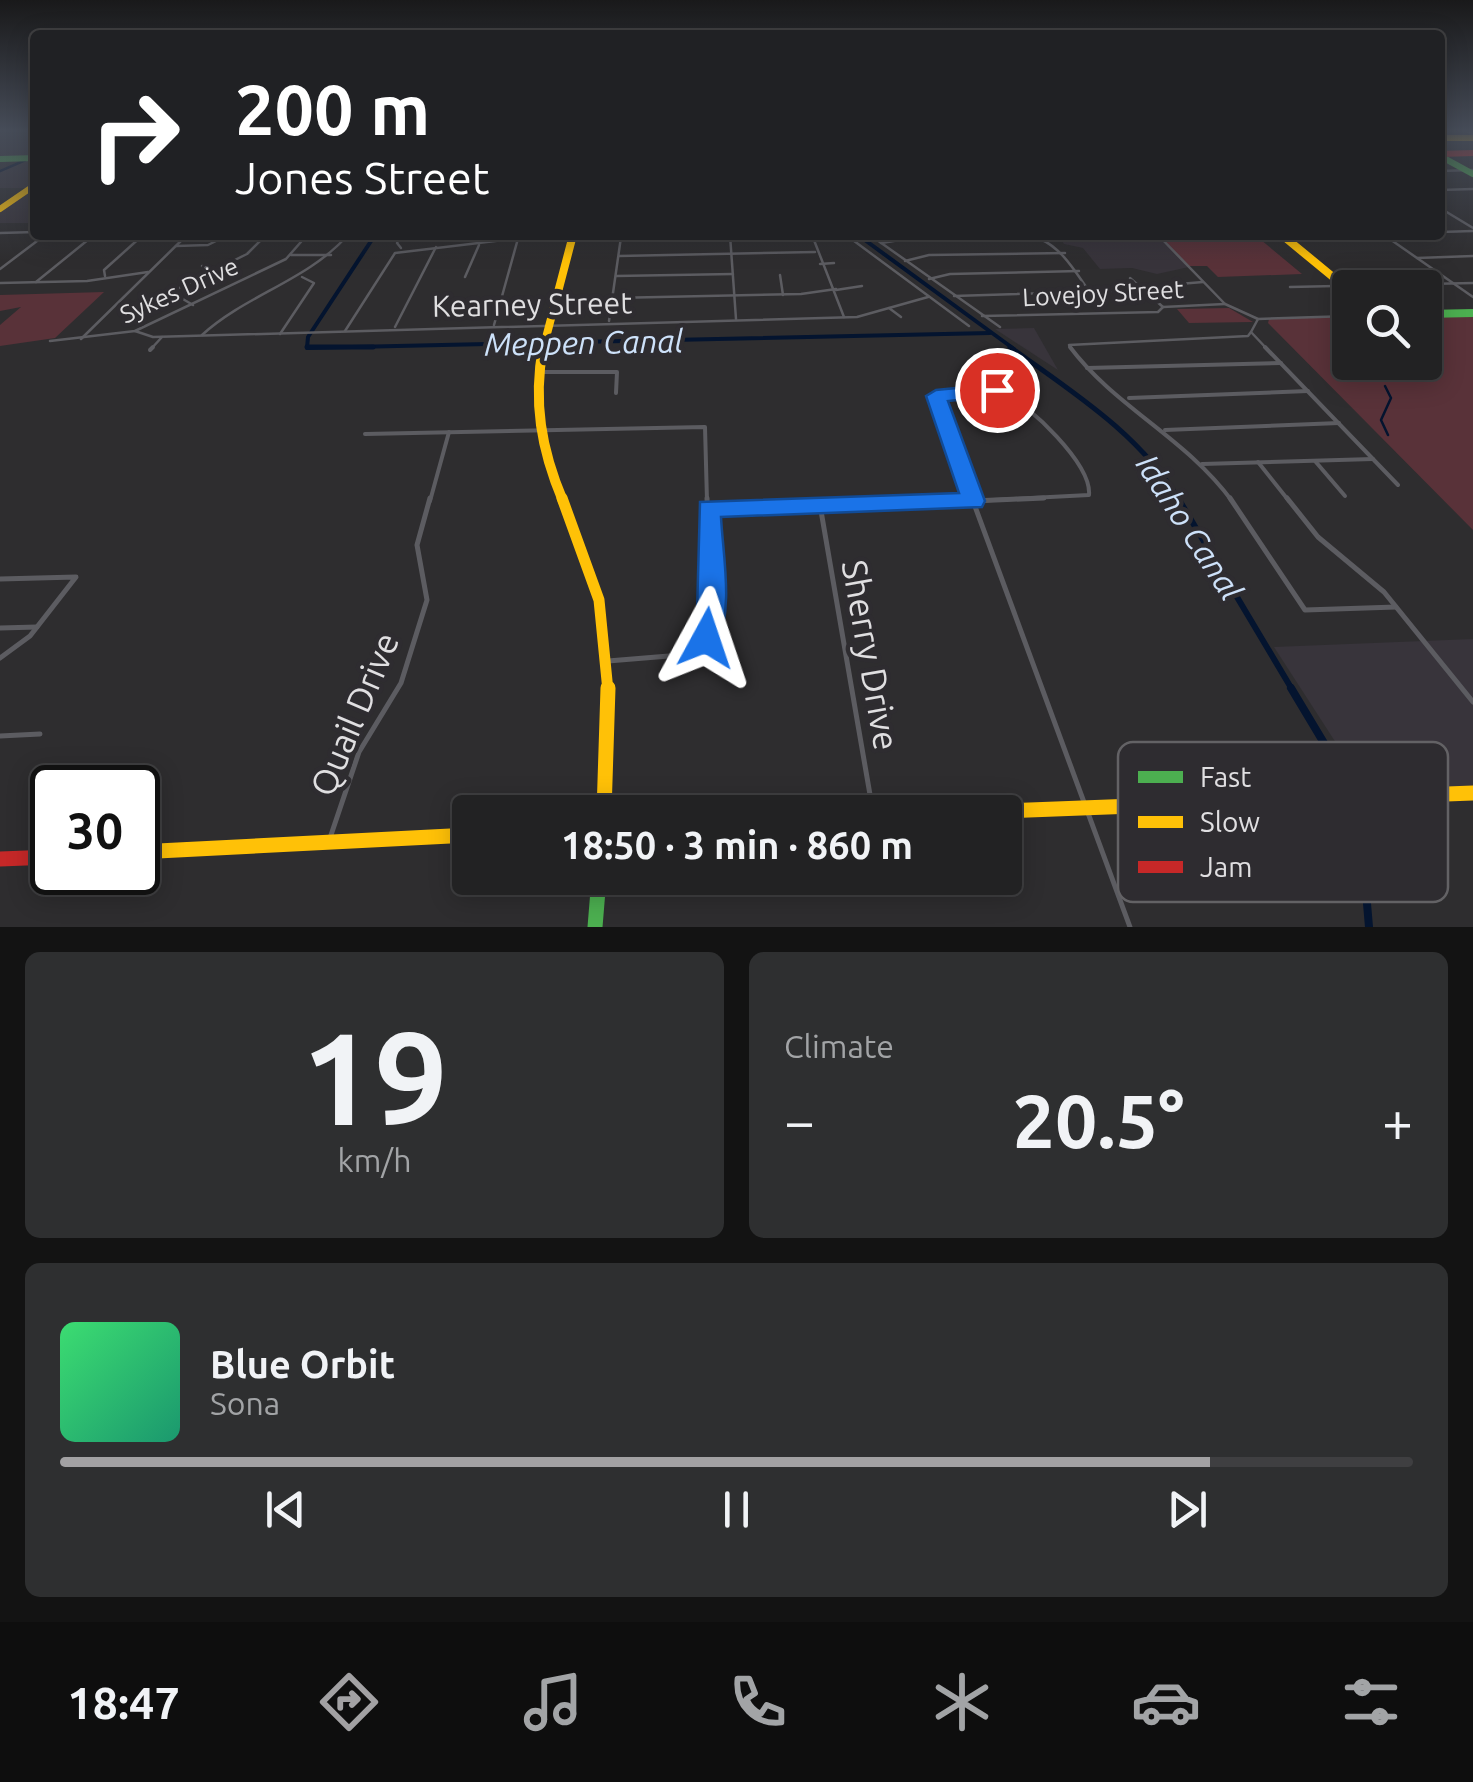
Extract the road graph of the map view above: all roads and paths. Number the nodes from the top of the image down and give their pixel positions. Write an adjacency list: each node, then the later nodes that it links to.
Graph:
1 (30, 188): 4 (main road)
2 (1473, 189): 3 (street)
3 (1445, 190)
4 (0, 209)
5 (1445, 212): 6 (street)
6 (1473, 230): 9 (street)
7 (0, 232): 8 (street)
8 (30, 232)
9 (1445, 232)
10 (38, 240): 49 (street)
11 (88, 240): 62 (street)
12 (137, 240): 55 (street)
13 (183, 240): 34 (street)
14 (219, 240): 34 (street)
15 (261, 240): 50 (street)
16 (303, 240): 41 (street, Sykes Drive)
17 (344, 240): 40 (street)
18 (398, 240): 36 (street)
19 (505, 240): 33 (street)
20 (519, 240): 99 (street)
21 (571, 240): 98 (main road)
22 (622, 240): 42 (street)
23 (731, 240): 39 (street)
24 (813, 240): 37 (street)
25 (853, 240): 78 (street)
26 (878, 240): 32 (street)
27 (934, 240): 32 (street)
28 (1041, 240): 38 (street)
29 (1163, 240): 63 (street)
30 (1288, 240): 57 (main road)
31 (1391, 240): 44 (street)
32 (882, 243): 45 (street)
33 (479, 245): 35 (street); 59 (street)
34 (176, 246): 52 (street)
35 (437, 246): 36 (street); 101 (street)
36 (403, 249): 103 (street)
37 (816, 252): 39 (street); 47 (street)
38 (1063, 253): 45 (street); 51 (street)
39 (732, 254): 42 (street); 53 (street)
40 (333, 255): 41 (street); 58 (street)
41 (290, 256): 81 (street, Sykes Drive)
42 (619, 256): 56 (street)
43 (1473, 256): 44 (street)
44 (1417, 258): 68 (street)
45 (905, 261): 61 (street)
46 (834, 263): 47 (street)
47 (820, 264): 72 (street)
48 (202, 266): 50 (street)
49 (0, 269)
50 (214, 270): 81 (street)
51 (1077, 271): 61 (street); 74 (street)
52 (148, 272): 55 (street); 87 (street)
53 (733, 274): 56 (street); 76 (street)
54 (780, 275): 75 (street)
55 (105, 276): 62 (street)
56 (616, 276): 80 (street)
57 (1332, 276)
58 (302, 277): 83 (street); 108 (street)
59 (465, 277)
60 (1130, 278): 73 (street)
61 (929, 279): 77 (street)
62 (36, 282): 64 (street)
63 (1203, 282): 66 (street); 82 (street)
64 (0, 283)
65 (1473, 283): 68 (street)
66 (1180, 284)
67 (1442, 284): 68 (street)
68 (1453, 284): 79 (street)
69 (862, 286): 72 (street)
70 (1290, 287): 71 (street)
71 (1332, 288)
72 (836, 290): 75 (street); 92 (street)
73 (1139, 290): 74 (street); 84 (street)
74 (1089, 291): 77 (street)
75 (783, 295): 76 (street)
76 (734, 296): 80 (street); 95 (street)
77 (954, 296): 91 (street)
78 (928, 297): 85 (street, Kearney Street); 100 (street)
79 (1473, 297)
80 (613, 298): 97 (street)
81 (193, 304): 104 (street, Sykes Drive)
82 (1225, 304): 84 (street, Lovejoy Street); 96 (street)
83 (244, 306): 86 (street); 109 (street)
84 (1162, 306): 91 (street, Lovejoy Street)
85 (890, 308): 92 (street, Kearney Street); 93 (street)
86 (252, 309)
87 (107, 313): 88 (street); 111 (street)
88 (116, 313)
89 (1473, 313): 90 (main road)
90 (1442, 314)
91 (982, 316): 102 (street)
92 (844, 317): 95 (street, Kearney Street)
93 (901, 317)
94 (1332, 317): 96 (street)
95 (736, 319): 97 (street, Kearney Street)
96 (1258, 319): 105 (street)
97 (610, 322): 98 (street, Kearney Street)
98 (550, 324): 99 (street, Kearney Street); 116 (main road)
99 (494, 325): 101 (street, Kearney Street)
100 (969, 326)
101 (395, 327): 103 (street, Kearney Street)
102 (1000, 328)
103 (345, 330): 107 (street, Kearney Street)
104 (135, 331): 110 (street, Kearney Street); 111 (street, Sykes Drive)
105 (1251, 332): 114 (street); 115 (street)
106 (306, 333): 107 (street, Kearney Street); 108 (street, Kearney Street)
107 (314, 333)
108 (280, 334): 109 (street, Kearney Street)
109 (201, 336): 110 (street, Kearney Street)
110 (162, 337): 113 (street)
111 (81, 339): 112 (street, Sykes Drive)
112 (50, 340)
113 (150, 350)
114 (1281, 362): 115 (street); 117 (street)
115 (1088, 368): 119 (street)
116 (540, 372): 118 (street); 121 (main road)
117 (1308, 391): 119 (street); 120 (street)
118 (616, 393)
119 (1129, 398): 122 (street)
120 (1339, 423): 122 (street); 125 (street)
121 (540, 430): 123 (street); 133 (street); 139 (main road)
122 (1165, 430): 128 (street)
123 (450, 432): 124 (street); 151 (street, Quail Drive)
124 (365, 434)
125 (1372, 459): 126 (street); 129 (street)
126 (1315, 460): 127 (street); 130 (street)
127 (1258, 462): 128 (street); 135 (street)
128 (1202, 464): 135 (street)
129 (1398, 484)
130 (1346, 496)
131 (974, 501): 131 (street); 132 (street); 148 (street)
132 (820, 506): 133 (street); 146 (street, Sherry Drive)
133 (709, 508): 139 (street)
134 (0, 578): 136 (street)
135 (1396, 607): 140 (street)
136 (37, 627): 137 (street); 138 (street)
137 (0, 628)
138 (0, 658)
139 (608, 660): 145 (main road)
140 (1473, 702)
141 (40, 734): 142 (street)
142 (0, 736)
143 (1473, 793): 144 (main road)
144 (1448, 794)
145 (605, 795)
146 (870, 795)
147 (1118, 807): 148 (main road)
148 (1088, 808): 149 (main road); 155 (street)
149 (1022, 810)
150 (452, 835): 151 (main road)
151 (328, 843): 152 (main road)
152 (160, 851)
153 (30, 857): 154 (main road)
154 (0, 859)
155 (1118, 893)
156 (598, 895): 158 (main road)
157 (1121, 902): 159 (street)
158 (595, 927)
159 (1130, 927)

